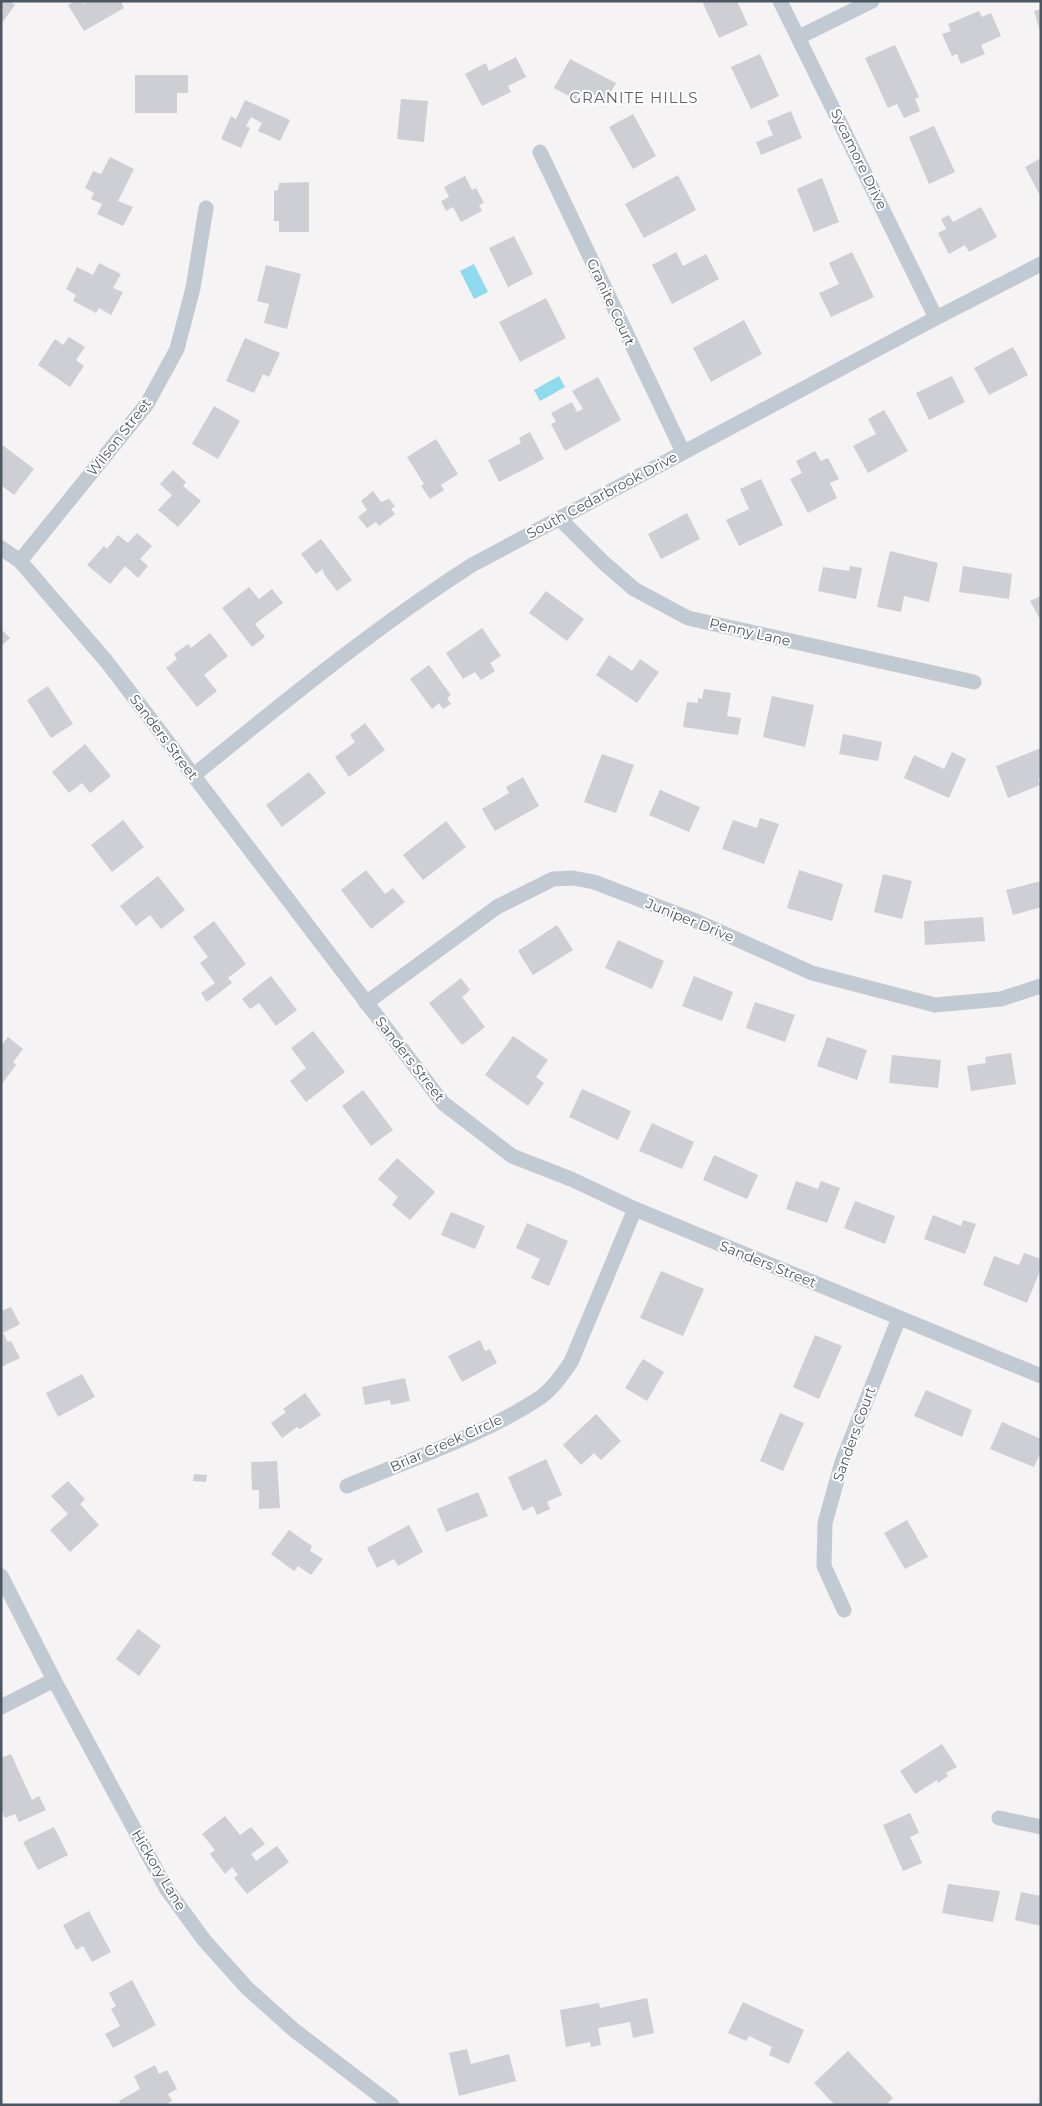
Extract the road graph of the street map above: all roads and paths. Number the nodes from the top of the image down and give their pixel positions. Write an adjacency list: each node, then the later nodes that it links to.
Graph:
1 (780, 1): 3 (street, Sycamore Drive)
2 (872, 1): 3 (street)
3 (799, 37): 7 (street, Sycamore Drive)
4 (540, 152): 8 (street, Granite Court)
5 (206, 208): 11 (street, Wilson Street)
6 (1041, 264): 7 (street, South Cedarbrook Drive)
7 (936, 318): 8 (street, South Cedarbrook Drive)
8 (683, 452): 9 (street, South Cedarbrook Drive)
9 (559, 518): 12 (street, Penny Lane); 13 (street, South Cedarbrook Drive)
10 (1, 548): 11 (street, Sanders Street)
11 (20, 562): 13 (street, Sanders Street)
12 (974, 682)
13 (194, 775): 15 (street, Sanders Street)
14 (1041, 986): 15 (street, Juniper Drive)
15 (366, 1003): 16 (street, Sanders Street)
16 (636, 1209): 17 (street, Sanders Street); 19 (street, Briar Creek Circle)
17 (899, 1318): 18 (street, Sanders Street); 21 (street, Sanders Court)
18 (1041, 1376)
19 (347, 1486)
20 (1, 1576): 22 (street, Hickory Lane)
21 (844, 1610)
22 (54, 1680): 23 (street); 26 (street, Hickory Lane)
23 (1, 1707)
24 (999, 1818): 25 (street)
25 (1041, 1826)
26 (392, 2105)

